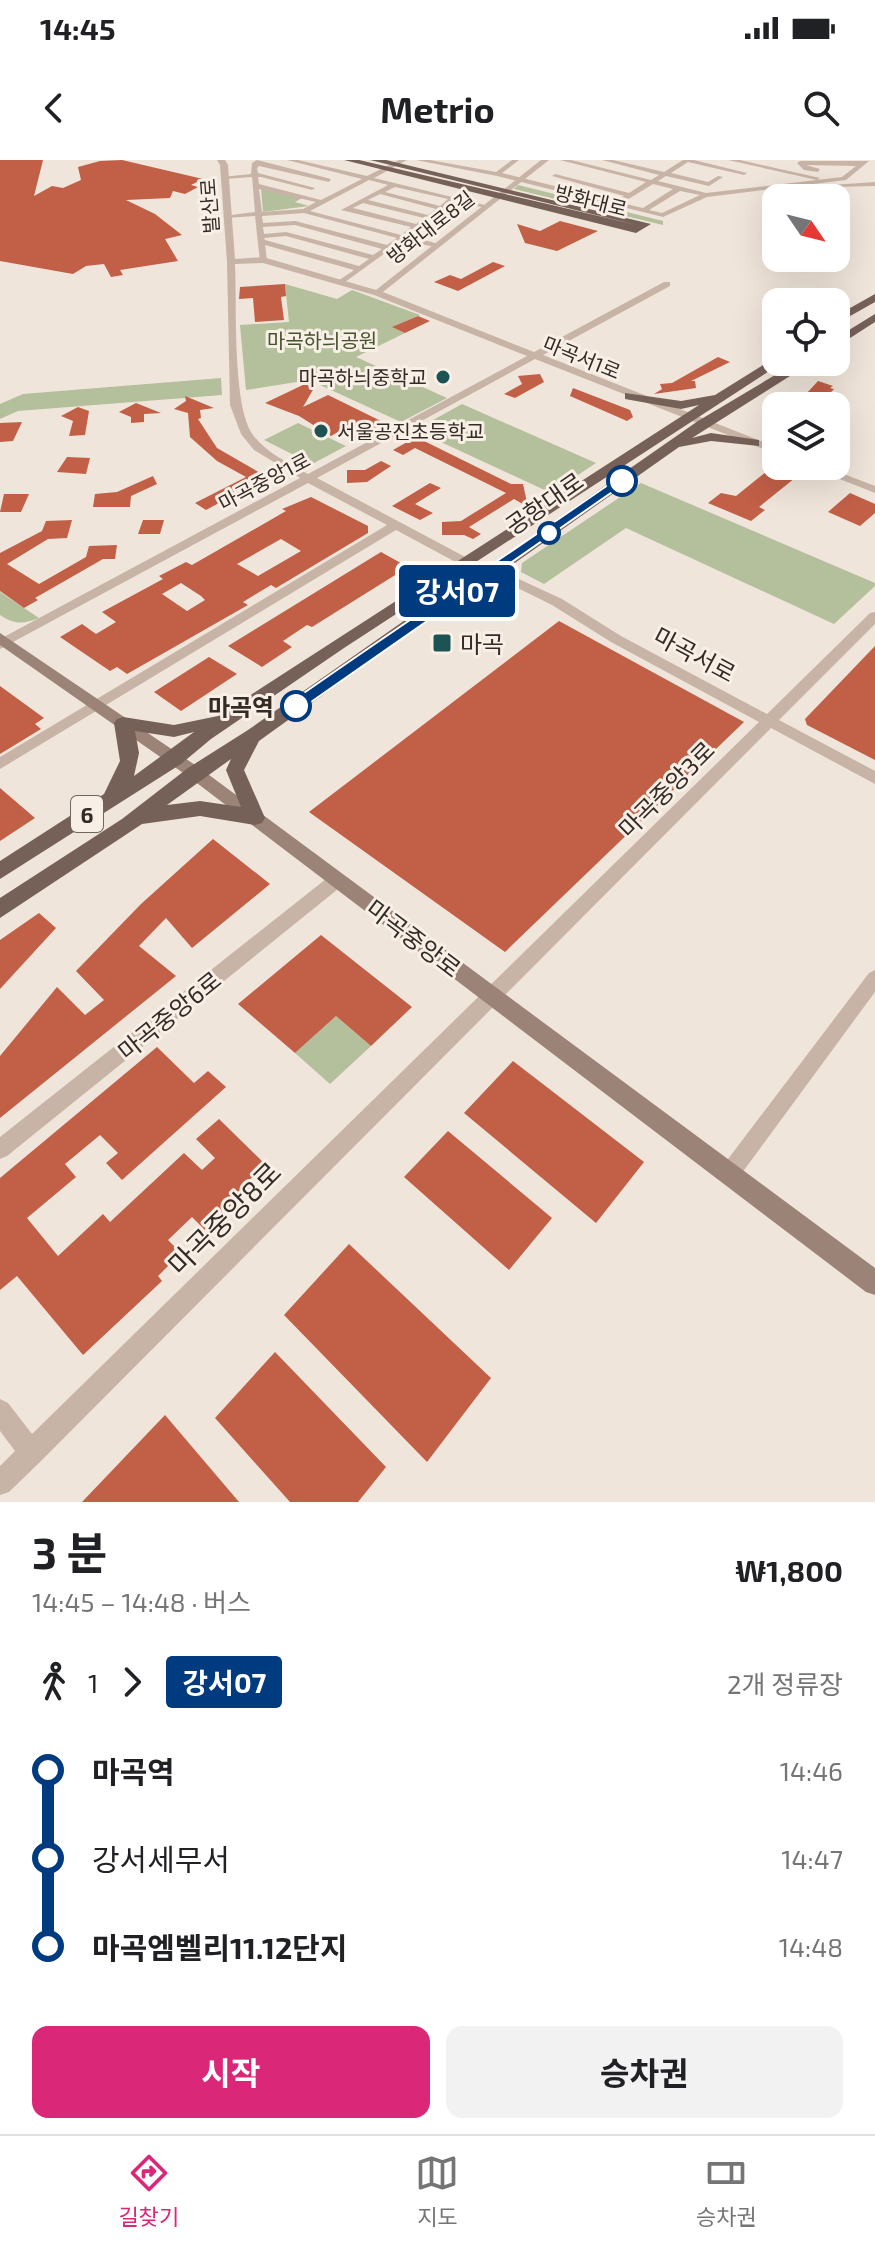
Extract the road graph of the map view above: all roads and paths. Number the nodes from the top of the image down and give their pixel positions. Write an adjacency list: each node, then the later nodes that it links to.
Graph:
1 (290, 160): 25 (street)
2 (348, 160): 21 (main road, 방화대로)
3 (374, 160): 21 (main road, 방화대로)
4 (419, 160): 15 (street)
5 (468, 160): 22 (street)
6 (516, 160): 22 (street)
7 (545, 160): 36 (street, 방화대로8길)
8 (563, 160): 16 (street)
9 (605, 160): 29 (street)
10 (643, 160): 23 (street)
11 (687, 160): 23 (street); 32 (street)
12 (731, 160): 17 (street)
13 (779, 160): 24 (street)
14 (257, 161): 30 (street); 37 (street)
15 (431, 161): 28 (street)
16 (574, 161): 31 (street); 40 (street)
17 (747, 161): 24 (street)
18 (225, 162): 33 (street, 발산로)
19 (863, 162): 20 (street); 26 (street); 26 (street)
20 (875, 163)
21 (396, 165): 35 (street); 51 (main road, 방화대로)
22 (507, 167): 28 (street)
23 (675, 167): 29 (street); 34 (street)
24 (768, 168): 32 (street); 38 (street)
25 (344, 173): 35 (street); 37 (street)
26 (853, 173): 27 (street); 38 (street)
27 (875, 173)
28 (497, 174): 36 (street)
29 (665, 174): 34 (street); 40 (street)
30 (255, 176): 33 (street); 45 (street); 46 (street)
31 (555, 176): 39 (street); 44 (street)
32 (758, 176): 41 (street)
33 (225, 177): 65 (street, 발산로)
34 (720, 177): 41 (street)
35 (369, 179): 43 (street); 57 (street)
36 (520, 179): 44 (street); 51 (street, 방화대로8길)
37 (329, 180): 46 (street)
38 (823, 180): 42 (street); 49 (street)
39 (575, 182): 47 (street); 52 (street)
40 (652, 182): 47 (street); 48 (street)
41 (747, 183): 49 (street)
42 (875, 184)
43 (393, 185): 50 (street); 55 (street)
44 (543, 185): 58 (street)
45 (257, 186): 54 (street); 64 (street)
46 (312, 188): 54 (street)
47 (641, 188): 52 (street)
48 (679, 188): 53 (street); 62 (street)
49 (740, 189): 53 (street)
50 (378, 192): 56 (street); 60 (street)
51 (503, 193): 51 (main road, 방화대로); 59 (street, 방화대로8길)
52 (629, 195): 58 (street)
53 (706, 195): 62 (street)
54 (297, 196): 57 (street)
55 (453, 199): 59 (street); 60 (street)
56 (363, 201): 61 (street); 66 (street)
57 (323, 202): 63 (street)
58 (617, 203): 62 (street)
59 (486, 206): 75 (street, 방화대로8길)
60 (441, 208): 66 (street)
61 (347, 209): 67 (street); 70 (street)
62 (644, 210)
63 (304, 211): 64 (street); 67 (street)
64 (259, 214): 65 (street); 69 (street)
65 (226, 216): 80 (street, 발산로)
66 (429, 217): 70 (street)
67 (329, 218): 68 (street)
68 (352, 224): 71 (street); 72 (street)
69 (261, 225): 71 (street); 73 (street)
70 (417, 226): 72 (street)
71 (333, 233): 74 (street); 76 (street)
72 (403, 237): 75 (street); 76 (street)
73 (262, 239): 74 (street); 77 (street); 79 (street)
74 (316, 243): 77 (street); 78 (street)
75 (436, 246): 84 (street, 방화대로8길)
76 (388, 248): 78 (street)
77 (299, 252): 81 (street)
78 (374, 258): 81 (street)
79 (263, 260): 80 (street, 발산로); 82 (street, 마곡서1로)
80 (231, 262): 100 (street)
81 (360, 269): 82 (street)
82 (341, 283): 84 (street, 마곡서1로)
83 (667, 284): 89 (street, 마곡중앙1로)
84 (377, 293): 89 (street, 마곡서1로)
85 (875, 297): 86 (main road)
86 (850, 312)
87 (875, 317): 88 (main road)
88 (850, 334)
89 (533, 357): 93 (street, 마곡서1로); 100 (street, 마곡중앙1로)
90 (762, 370): 92 (main road, 공항대로)
91 (784, 376): 94 (main road, 공항대로)
92 (727, 393): 93 (main road); 95 (main road, 공항대로)
93 (630, 396): 95 (street, 마곡서1로); 96 (main road)
94 (732, 410): 95 (main road, 공항대로); 97 (main road)
95 (697, 421): 96 (main road, 공항대로 / 6); 97 (street, 마곡서1로); 99 (main road, 공항대로 / 6)
96 (660, 433): 104 (main road, 공항대로 / 6)
97 (754, 443): 98 (street, 마곡서1로); 99 (main road)
98 (762, 446)
99 (669, 448): 105 (main road, 공항대로 / 6)
100 (308, 477): 103 (street); 107 (street, 마곡중앙1로)
101 (849, 480): 102 (street)
102 (875, 490)
103 (397, 524): 104 (street); 108 (street)
104 (467, 563): 109 (main road, 공항대로 / 6)
105 (493, 571): 110 (street, 마곡서로); 112 (main road, 공항대로 / 6)
106 (875, 616): 110 (street, 마곡중앙3로)
107 (2, 641): 108 (main road, 마곡중앙로)
108 (96, 705): 111 (main road, 마곡중앙로); 114 (street)
109 (236, 712): 111 (main road); 113 (main road, 공항대로 / 6)
110 (767, 720): 116 (street, 마곡서로); 124 (street, 마곡중앙3로)
111 (123, 723): 113 (main road, 마곡중앙로); 117 (main road)
112 (255, 735): 115 (main road, 공항대로 / 6); 118 (main road)
113 (174, 759): 115 (main road, 마곡중앙로); 117 (main road, 공항대로 / 6)
114 (0, 764)
115 (195, 773): 118 (main road, 마곡중앙로); 119 (main road, 공항대로 / 6)
116 (875, 778)
117 (112, 798): 120 (main road, 공항대로 / 6)
118 (255, 818): 119 (main road); 121 (main road, 마곡중앙로)
119 (129, 824): 122 (main road, 공항대로 / 6)
120 (0, 871)
121 (337, 880): 124 (main road, 마곡중앙로); 125 (street, 마곡중앙6로)
122 (0, 909)
123 (875, 978): 126 (street)
124 (491, 996): 126 (main road, 마곡중앙로); 129 (street, 마곡중앙8로)
125 (0, 1149)
126 (729, 1174): 127 (main road, 마곡중앙로)
127 (875, 1283)
128 (0, 1411): 129 (street)
129 (31, 1453): 130 (street, 마곡중앙8로)
130 (0, 1483)

